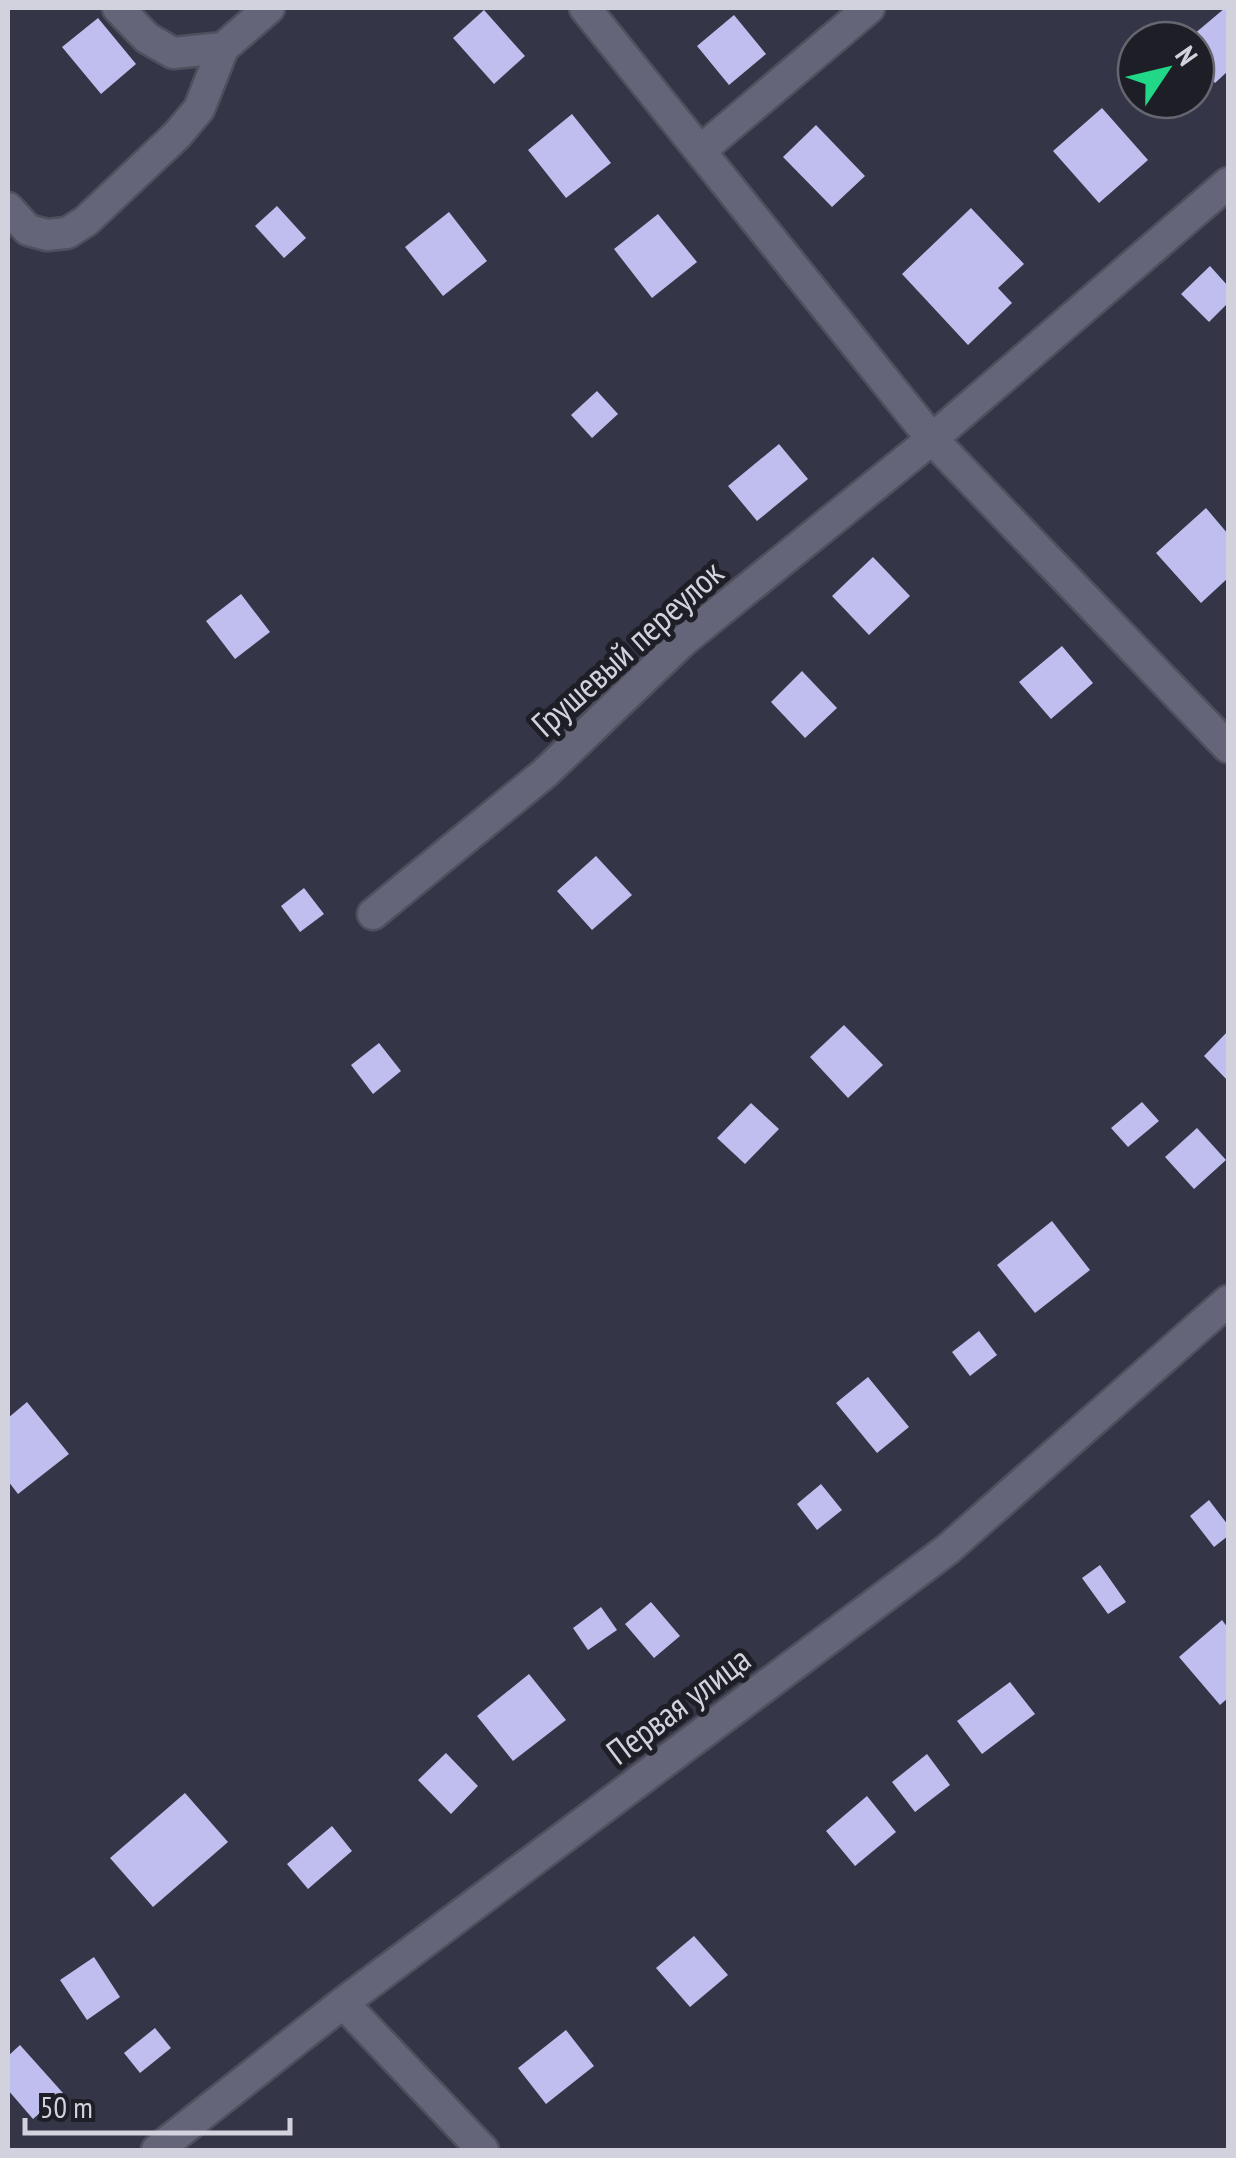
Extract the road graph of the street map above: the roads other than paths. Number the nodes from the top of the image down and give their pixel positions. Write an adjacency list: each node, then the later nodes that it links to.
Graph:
1 (118, 8): 5 (street)
2 (268, 8): 5 (street)
3 (584, 8): 6 (street)
4 (869, 8): 6 (street)
5 (224, 48): 8 (street)
6 (700, 151): 9 (street)
7 (1228, 183): 9 (street, Грушевый переулок)
8 (8, 208)
9 (932, 438): 10 (street); 11 (street, Грушевый переулок)
10 (1228, 747)
11 (373, 914)
12 (1228, 1302): 13 (street, Первая улица)
13 (343, 2003): 14 (street, Первая улица); 15 (street)
14 (157, 2150)
15 (483, 2150)

